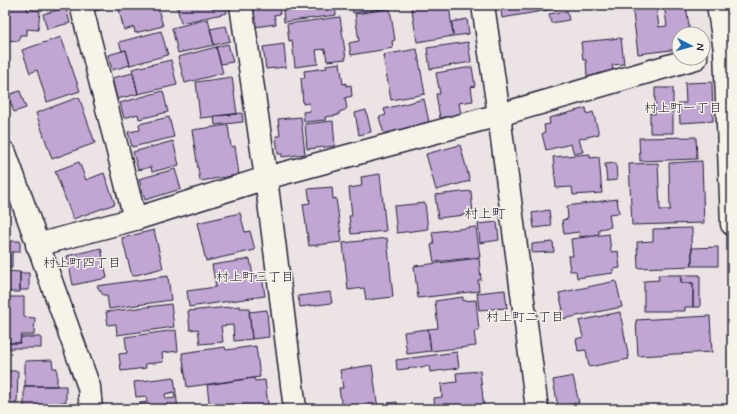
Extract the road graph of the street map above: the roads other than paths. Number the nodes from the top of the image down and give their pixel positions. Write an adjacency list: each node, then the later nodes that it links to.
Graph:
1 (81, 5): 11 (street)
2 (241, 5): 10 (street)
3 (482, 5): 8 (street)
4 (718, 5): 5 (street)
5 (728, 48): 6 (street); 12 (street)
6 (711, 53)
7 (671, 65): 8 (street)
8 (499, 115): 10 (street); 16 (street)
9 (5, 153): 13 (street)
10 (266, 178): 11 (street); 15 (street)
11 (135, 219): 13 (street)
12 (732, 224)
13 (38, 245): 14 (street)
14 (91, 409)
15 (295, 409)
16 (538, 409)

